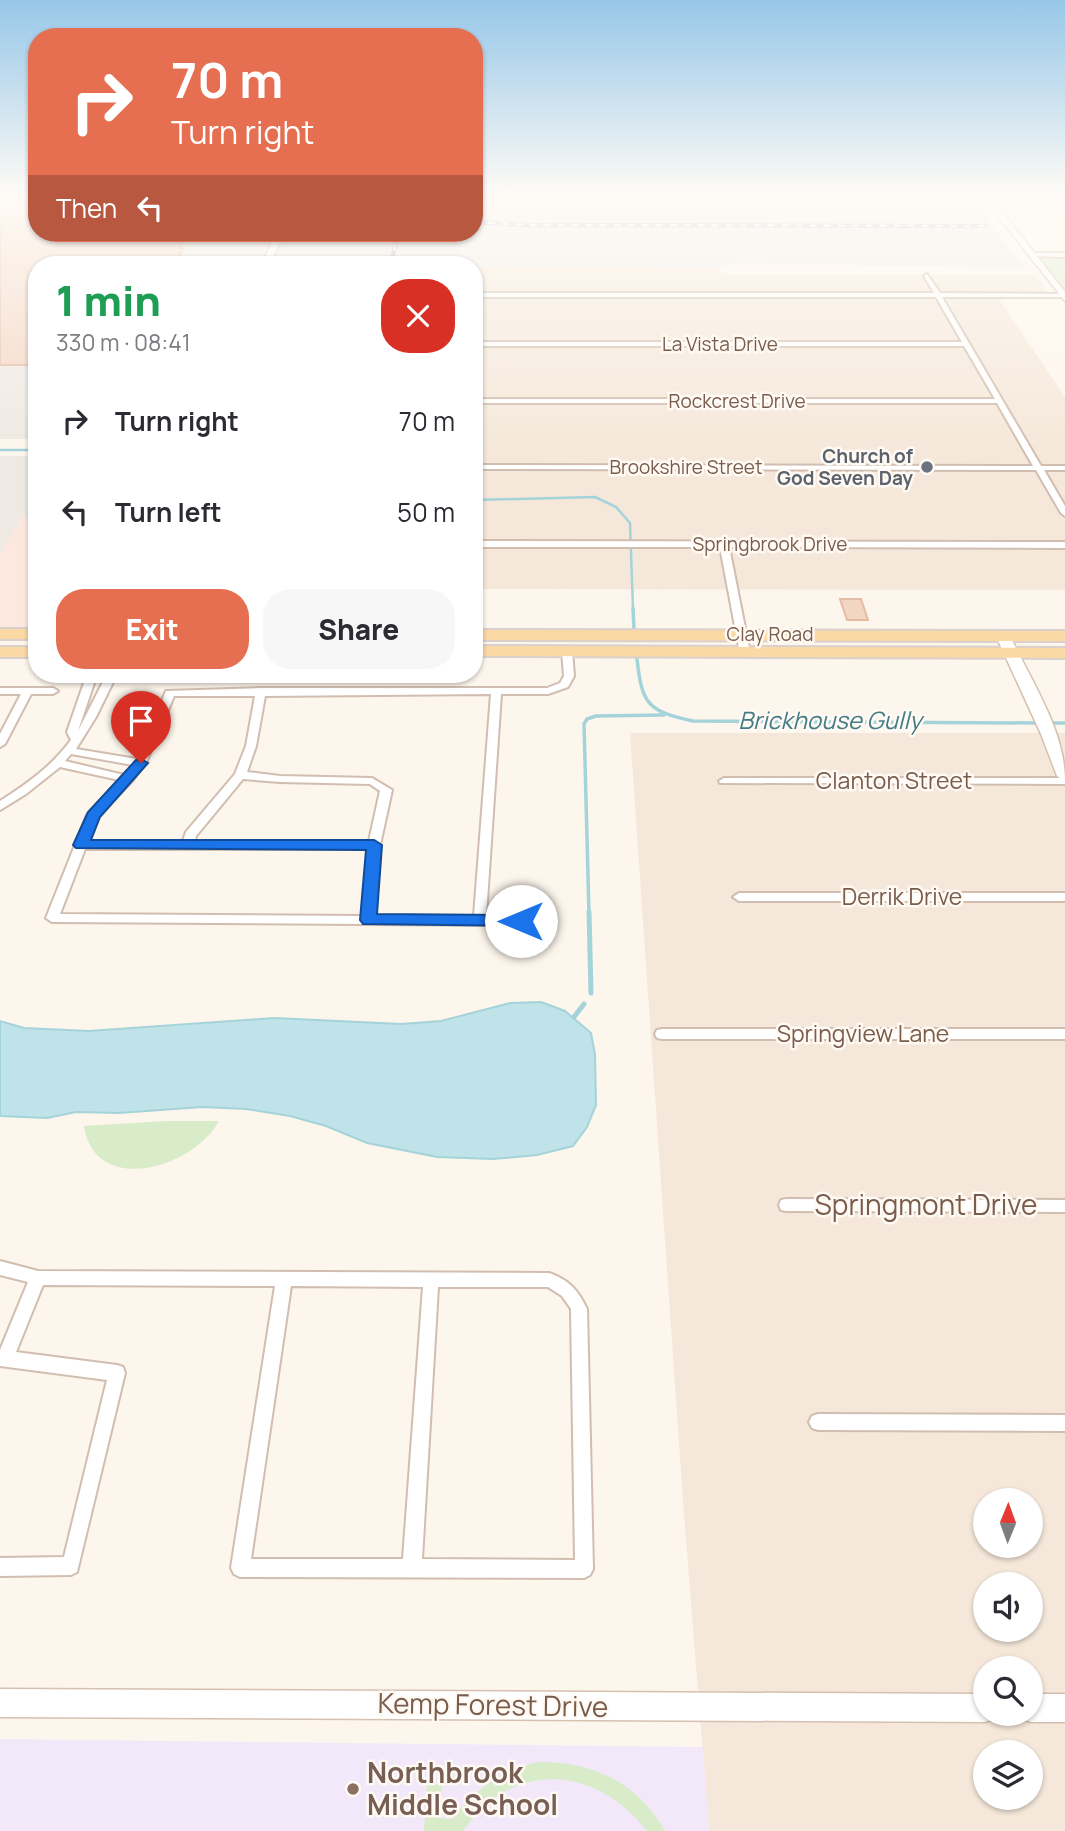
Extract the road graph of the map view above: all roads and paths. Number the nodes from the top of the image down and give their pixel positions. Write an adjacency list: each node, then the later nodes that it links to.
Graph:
1 (930, 281): 4 (street)
2 (1052, 281): 5 (street)
3 (483, 295): 4 (street)
4 (938, 295): 5 (street); 7 (street)
5 (1064, 297)
6 (483, 344): 7 (street, La Vista Drive)
7 (967, 344): 9 (street)
8 (483, 401): 9 (street, Rockcrest Drive)
9 (1000, 401): 11 (street)
10 (483, 467): 11 (street, Brookshire Street)
11 (1038, 468): 12 (street, Brookshire Street); 13 (street)
12 (1065, 468)
13 (1065, 513)
14 (483, 544): 15 (street, Springbrook Drive)
15 (636, 544): 16 (street, Springbrook Drive)
16 (724, 544): 17 (street, Springbrook Drive); 20 (street)
17 (1065, 545)
18 (0, 634): 19 (main road)
19 (28, 634)
20 (741, 634): 21 (main road, Clay Road); 22 (main road, Clay Road); 28 (street)
21 (483, 635)
22 (1003, 636): 23 (main road, Clay Road); 29 (street)
23 (1065, 636)
24 (483, 651): 27 (main road, Clay Road)
25 (0, 652): 26 (main road)
26 (28, 652)
27 (567, 652): 28 (main road, Clay Road); 37 (street)
28 (745, 653): 29 (main road, Clay Road)
29 (1010, 653): 30 (main road, Clay Road); 44 (street)
30 (1065, 653)
31 (89, 683): 38 (street)
32 (108, 683): 38 (street)
33 (0, 691): 34 (street)
34 (27, 691): 35 (street); 39 (street)
35 (53, 691)
36 (261, 691): 37 (street); 42 (street); 43 (street)
37 (496, 692): 54 (street)
38 (75, 738): 40 (street)
39 (0, 744)
40 (70, 751): 41 (street); 42 (street)
41 (59, 763): 45 (street); 47 (street)
42 (141, 763): 45 (street)
43 (240, 775): 49 (street); 50 (street)
44 (1065, 778): 46 (street, Clanton Street)
45 (128, 779): 48 (street)
46 (724, 781)
47 (0, 806)
48 (81, 845): 49 (street); 53 (street)
49 (188, 845): 50 (street)
50 (374, 845): 53 (street)
51 (739, 897): 52 (street, Derrik Drive)
52 (1065, 897)
53 (368, 920): 54 (street)
54 (480, 921): 55 (street)
55 (521, 921)
56 (662, 1034): 57 (street, Springview Lane)
57 (1065, 1034)
58 (786, 1205): 59 (street, Springmont Drive)
59 (1065, 1206)
60 (0, 1268): 61 (street)
61 (38, 1278): 62 (street); 64 (street)
62 (285, 1279): 63 (street); 68 (street)
63 (431, 1280): 68 (street); 68 (street)
64 (3, 1358): 67 (street)
65 (818, 1422): 66 (street)
66 (1065, 1423)
67 (0, 1567)
68 (412, 1568)
69 (0, 1703): 72 (street, Kemp Forest Drive)
70 (1043, 1707): 71 (street)
71 (1065, 1707)
72 (973, 1708)

